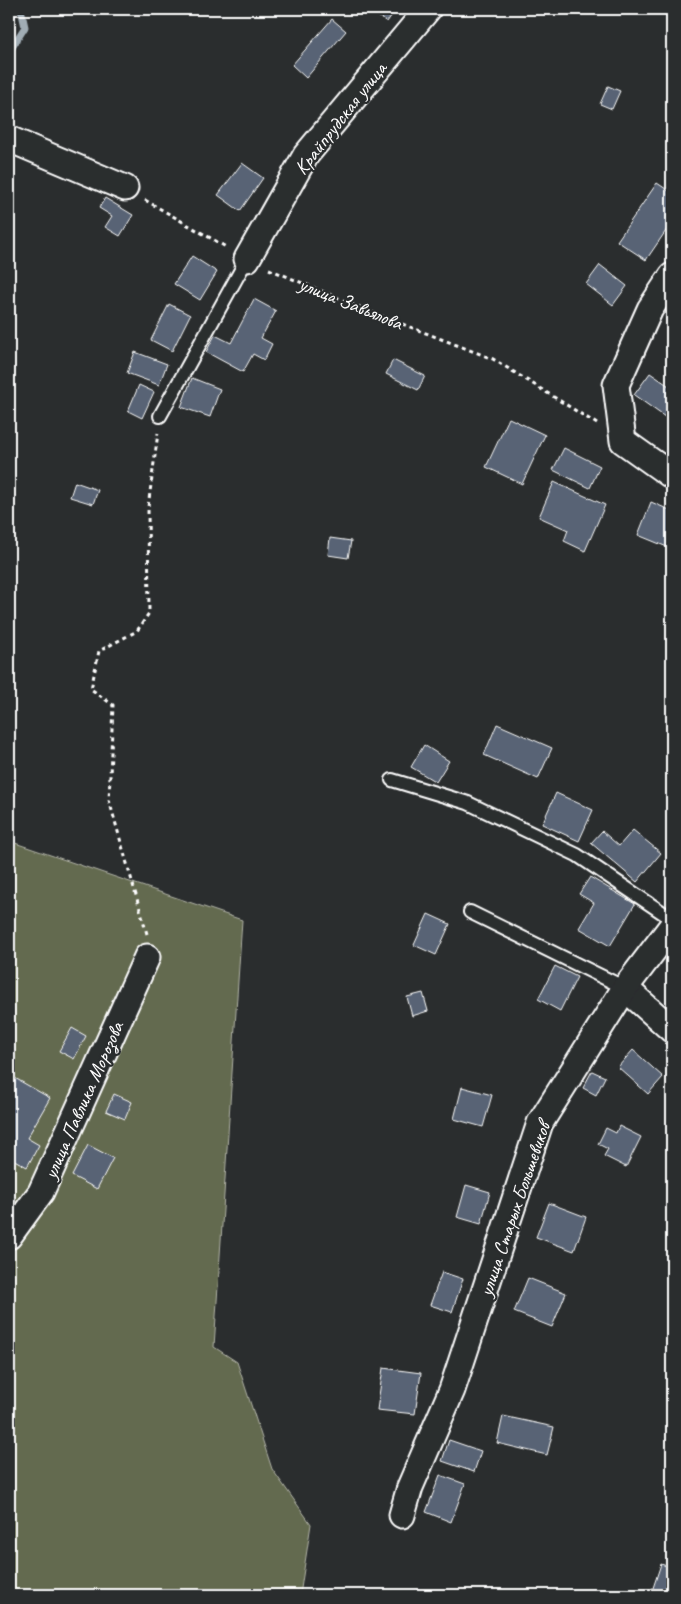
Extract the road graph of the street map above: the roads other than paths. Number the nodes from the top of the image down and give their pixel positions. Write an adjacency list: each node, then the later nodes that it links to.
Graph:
1 (428, 9): 4 (street, Крайпрудская улица)
2 (15, 142): 3 (street)
3 (125, 188)
4 (247, 259): 6 (lane)
5 (672, 276): 7 (street)
6 (160, 416)
7 (672, 476)
8 (392, 780): 10 (lane)
9 (470, 912): 13 (lane)
10 (672, 918)
11 (672, 926): 13 (street, улица Старых Большевиков)
12 (147, 958): 15 (street, улица Павлика Морозова)
13 (625, 988): 14 (street); 16 (street, улица Старых Большевиков)
14 (672, 1030)
15 (9, 1236)
16 (402, 1515)

